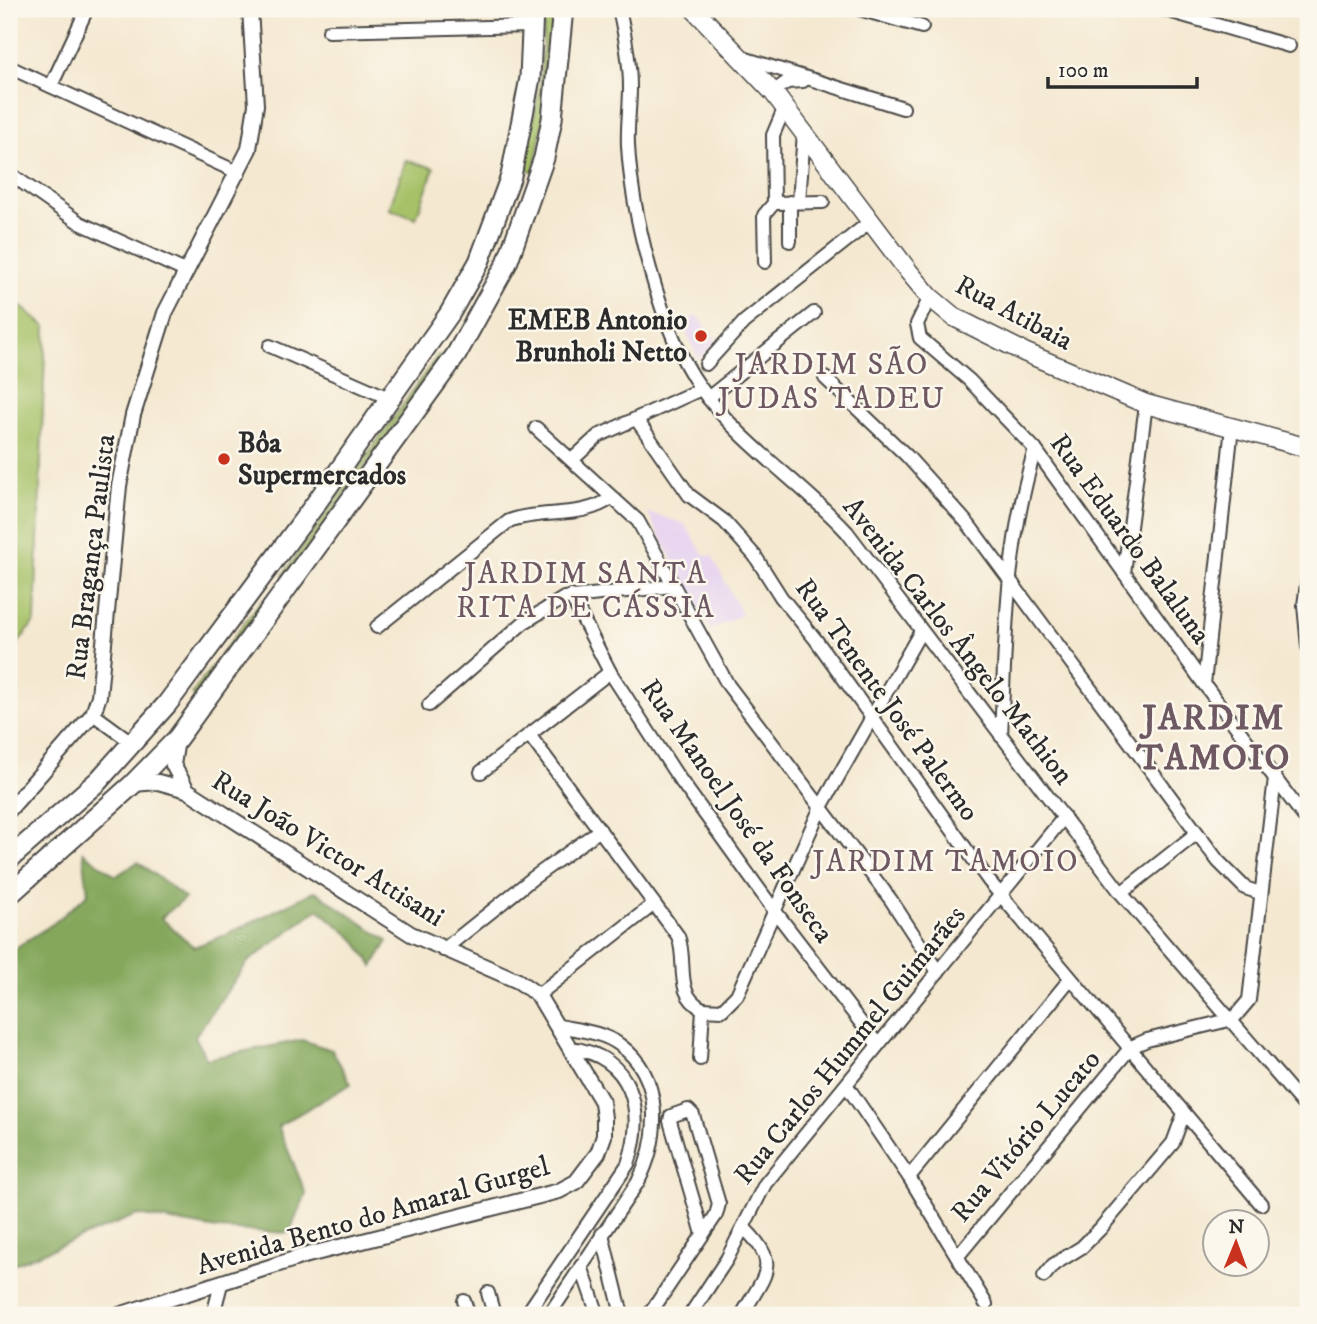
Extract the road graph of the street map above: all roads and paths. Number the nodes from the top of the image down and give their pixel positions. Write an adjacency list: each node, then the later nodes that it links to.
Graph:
1 (87, 9): 15 (street)
2 (250, 9): 21 (street, Rua Bragança Paulista)
3 (562, 9): 26 (main road)
4 (619, 9): 38 (street, Avenida Carlos Ângelo Mathion)
5 (694, 9): 12 (main road, Rua Atibaia)
6 (859, 9): 9 (street)
7 (1162, 9): 11 (street)
8 (533, 17): 10 (street); 22 (main road)
9 (922, 27)
10 (329, 31)
11 (1289, 46)
12 (742, 58): 14 (street); 16 (main road, Rua Atibaia)
13 (9, 67): 15 (street)
14 (813, 81): 16 (street); 17 (street)
15 (51, 86): 21 (street)
16 (773, 92): 18 (main road, Rua Atibaia)
17 (903, 108)
18 (785, 109): 19 (main road, Rua Atibaia); 25 (street)
19 (804, 132): 23 (street); 27 (main road, Rua Atibaia)
20 (9, 173): 30 (street)
21 (239, 173): 30 (street, Rua Bragança Paulista)
22 (511, 176): 26 (main road); 33 (main road)
23 (794, 202): 24 (street); 25 (street); 28 (street)
24 (823, 202)
25 (774, 203): 29 (street)
26 (529, 204): 36 (main road)
27 (871, 221): 31 (main road, Rua Atibaia); 35 (street)
28 (790, 242)
29 (765, 262)
30 (185, 271): 62 (street, Rua Bragança Paulista)
31 (930, 297): 40 (main road, Rua Atibaia); 45 (street, Rua Eduardo Balaluna)
32 (814, 313): 38 (street)
33 (433, 340): 36 (main road); 39 (main road)
34 (270, 346): 39 (street)
35 (706, 364)
36 (444, 370): 53 (main road)
37 (825, 378): 51 (street)
38 (705, 393): 41 (street); 56 (street, Avenida Carlos Ângelo Mathion)
39 (391, 398): 48 (main road)
40 (1146, 404): 42 (main road, Rua Atibaia); 49 (street)
41 (637, 420): 46 (street); 63 (street, Rua Tenente José Palermo)
42 (1233, 427): 44 (main road, Rua Atibaia); 59 (street)
43 (536, 428): 46 (street)
44 (1308, 448)
45 (1035, 449): 49 (street, Rua Eduardo Balaluna); 51 (street)
46 (572, 460): 47 (street)
47 (611, 498): 52 (street); 55 (street)
48 (266, 572): 53 (main road); 60 (main road)
49 (1124, 573): 59 (street, Rua Eduardo Balaluna)
50 (1308, 576): 57 (street)
51 (1008, 579): 65 (street); 77 (street)
52 (671, 586): 54 (street); 72 (street)
53 (284, 589): 66 (main road)
54 (571, 596): 58 (street, Rua Manoel José da Fonseca); 61 (street)
55 (377, 627)
56 (921, 631): 63 (street); 65 (street, Avenida Carlos Ângelo Mathion)
57 (1308, 647)
58 (610, 672): 64 (street); 84 (street, Rua Manoel José da Fonseca)
59 (1204, 684): 69 (street, Rua Eduardo Balaluna)
60 (167, 704): 66 (main road); 67 (main road)
61 (429, 705)
62 (93, 714): 67 (street); 73 (street, Rua Bragança Paulista)
63 (872, 720): 72 (street); 82 (street, Rua Tenente José Palermo)
64 (530, 736): 68 (street); 76 (street)
65 (1001, 736): 74 (street, Avenida Carlos Ângelo Mathion)
66 (177, 739): 70 (main road); 71 (street)
67 (134, 744): 78 (main road)
68 (481, 772)
69 (1275, 778): 75 (street, Rua Eduardo Balaluna); 80 (street)
70 (133, 785): 71 (street); 81 (main road)
71 (187, 790): 85 (street, Rua João Victor Attisani)
72 (821, 807): 84 (street); 86 (street)
73 (9, 810)
74 (1064, 817): 79 (street, Avenida Carlos Ângelo Mathion); 82 (street, Rua Carlos Hummel Guimarães)
75 (1308, 822)
76 (600, 831): 83 (street); 85 (street)
77 (1197, 833): 79 (street); 80 (street)
78 (9, 859)
79 (1121, 893): 90 (street, Avenida Carlos Ângelo Mathion)
80 (1260, 893): 90 (street)
81 (9, 895)
82 (1002, 895): 86 (street, Rua Carlos Hummel Guimarães); 87 (street, Rua Tenente José Palermo)
83 (654, 904): 88 (street); 89 (street)
84 (774, 910): 89 (street); 92 (street, Rua Manoel José da Fonseca)
85 (443, 950): 88 (street, Avenida Bento do Amaral Gurgel)
86 (938, 972): 92 (street, Rua Carlos Hummel Guimarães)
87 (1070, 979): 93 (street, Rua Tenente José Palermo); 99 (street)
88 (538, 995): 91 (street, Avenida Bento do Amaral Gurgel)
89 (703, 1009): 95 (street)
90 (1233, 1019): 93 (street); 97 (street, Avenida Carlos Ângelo Mathion)
91 (559, 1026): 94 (street, Avenida Bento do Amaral Gurgel); 102 (street)
92 (878, 1045): 96 (street, Rua Carlos Hummel Guimarães)
93 (1131, 1047): 98 (street, Rua Tenente José Palermo); 104 (street, Rua Vitório Lucato)
94 (571, 1048): 107 (street, Avenida Bento do Amaral Gurgel); 115 (street)
95 (700, 1059)
96 (847, 1086): 99 (street); 101 (street, Rua Carlos Hummel Guimarães)
97 (1308, 1110)
98 (1184, 1113): 100 (street, Rua Tenente José Palermo); 106 (street)
99 (909, 1177): 104 (street)
100 (1261, 1204)
101 (743, 1227): 120 (street, Rua Carlos Hummel Guimarães); 121 (street)
102 (602, 1234): 105 (street); 118 (street)
103 (703, 1234): 103 (street); 119 (street)
104 (958, 1256): 110 (street)
105 (582, 1266): 116 (street); 117 (street)
106 (1044, 1276)
107 (221, 1284): 111 (street, Avenida Bento do Amaral Gurgel); 112 (street)
108 (488, 1293): 114 (street)
109 (464, 1301): 113 (street)
110 (986, 1304)
111 (120, 1315)
112 (213, 1315)
113 (469, 1315)
114 (494, 1315)
115 (526, 1315)
116 (549, 1315)
117 (598, 1315)
118 (622, 1315)
119 (649, 1315)
120 (690, 1315)
121 (743, 1315)

